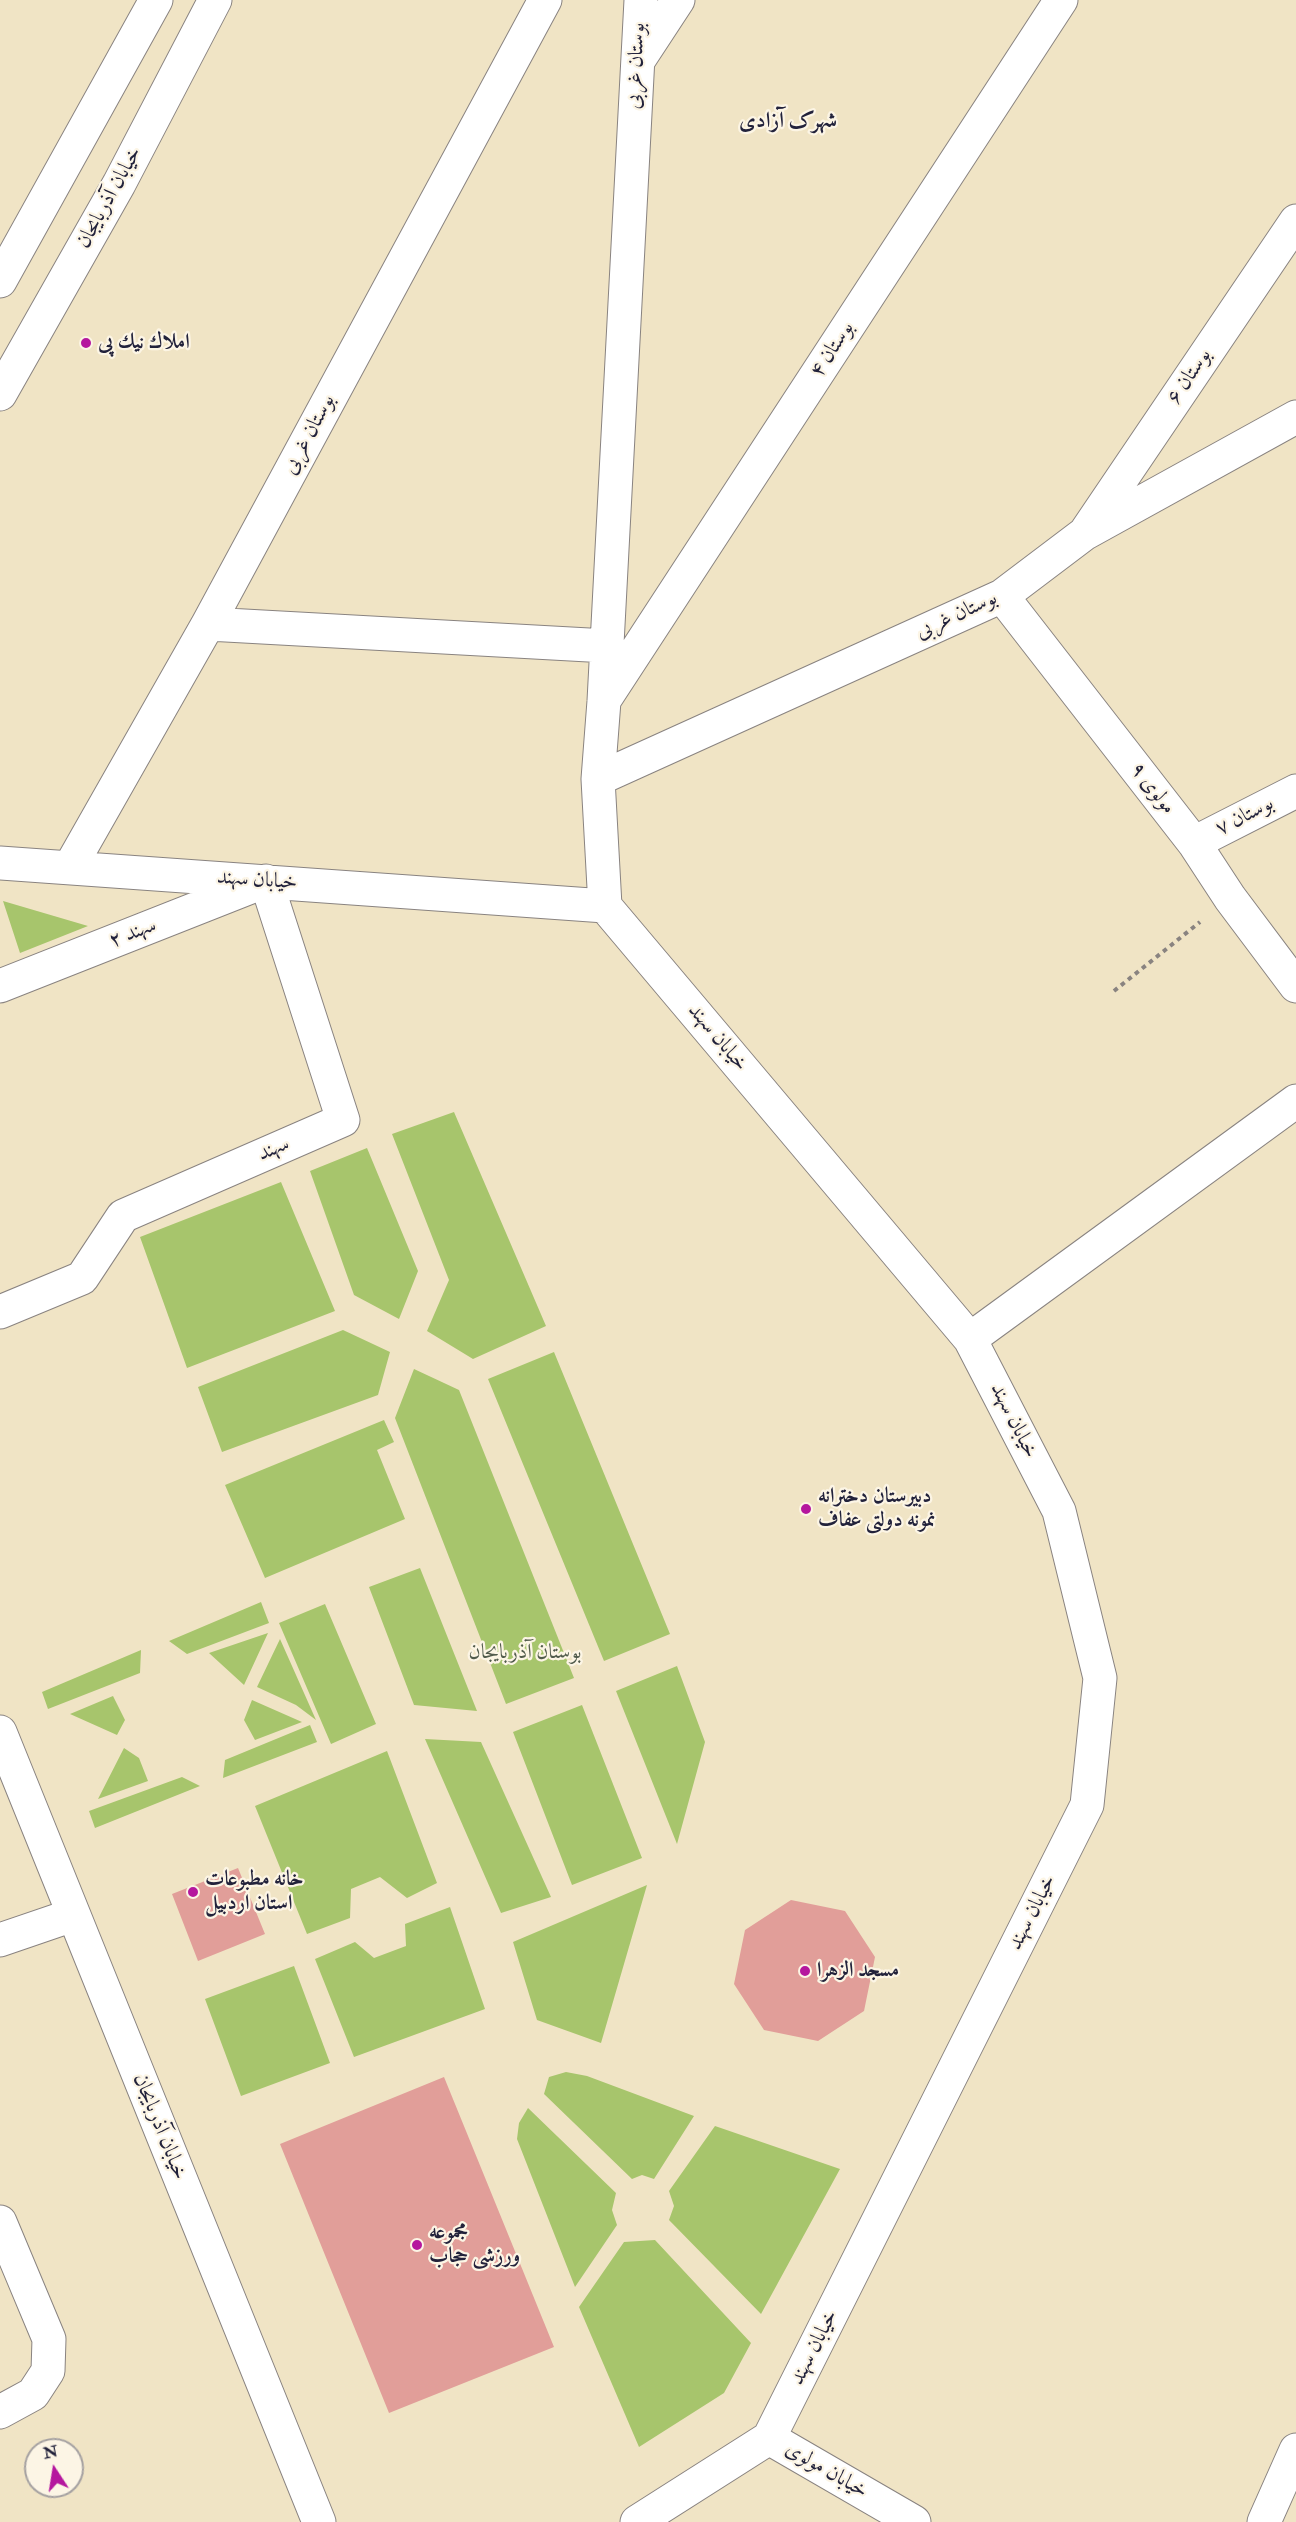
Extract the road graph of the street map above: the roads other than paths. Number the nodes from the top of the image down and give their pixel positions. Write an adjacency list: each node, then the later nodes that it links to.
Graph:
1 (156, 0): 9 (street)
2 (215, 0): 10 (street, خیابان آذربایجان)
3 (545, 0): 14 (street, بوستان غربی)
4 (641, 0): 7 (street, بوستان غربی)
5 (678, 0): 7 (street)
6 (1062, 0): 16 (street, بوستان ۴)
7 (637, 62): 15 (street, بوستان غربی)
8 (1296, 221): 12 (street, بوستان ۶)
9 (3, 268)
10 (0, 394)
11 (1296, 417): 12 (street, بوستان غربی)
12 (1084, 534): 13 (street, بوستان غربی)
13 (1002, 596): 17 (street, بوستان غربی); 19 (street, مولوی ۹)
14 (208, 624): 15 (street); 21 (street, بوستان غربی)
15 (607, 646): 16 (street, بوستان غربی)
16 (604, 701): 17 (street, بوستان غربی)
17 (598, 778): 23 (street, بوستان غربی)
18 (1296, 791): 19 (street, بوستان ۷)
19 (1194, 843): 25 (street, مولوی ۹)
20 (0, 863): 21 (street, خیابان سهند)
21 (70, 867): 22 (street, خیابان سهند)
22 (266, 881): 23 (street, خیابان سهند); 24 (street, سهند ۲); 27 (street, سهند)
23 (605, 906): 28 (street, خیابان سهند)
24 (0, 986)
25 (1296, 986)
26 (1296, 1101): 28 (street)
27 (0, 1312)
28 (970, 1339): 34 (street, خیابان سهند)
29 (0, 1732): 30 (street, خیابان آذربایجان)
30 (73, 1915): 31 (street); 36 (street, خیابان آذربایجان)
31 (0, 1940)
32 (0, 2222): 33 (street)
33 (0, 2412)
34 (769, 2438): 37 (street); 38 (street, خیابان مولوی)
35 (1296, 2450): 39 (street)
36 (319, 2522)
37 (638, 2522)
38 (914, 2522)
39 (1264, 2522)

